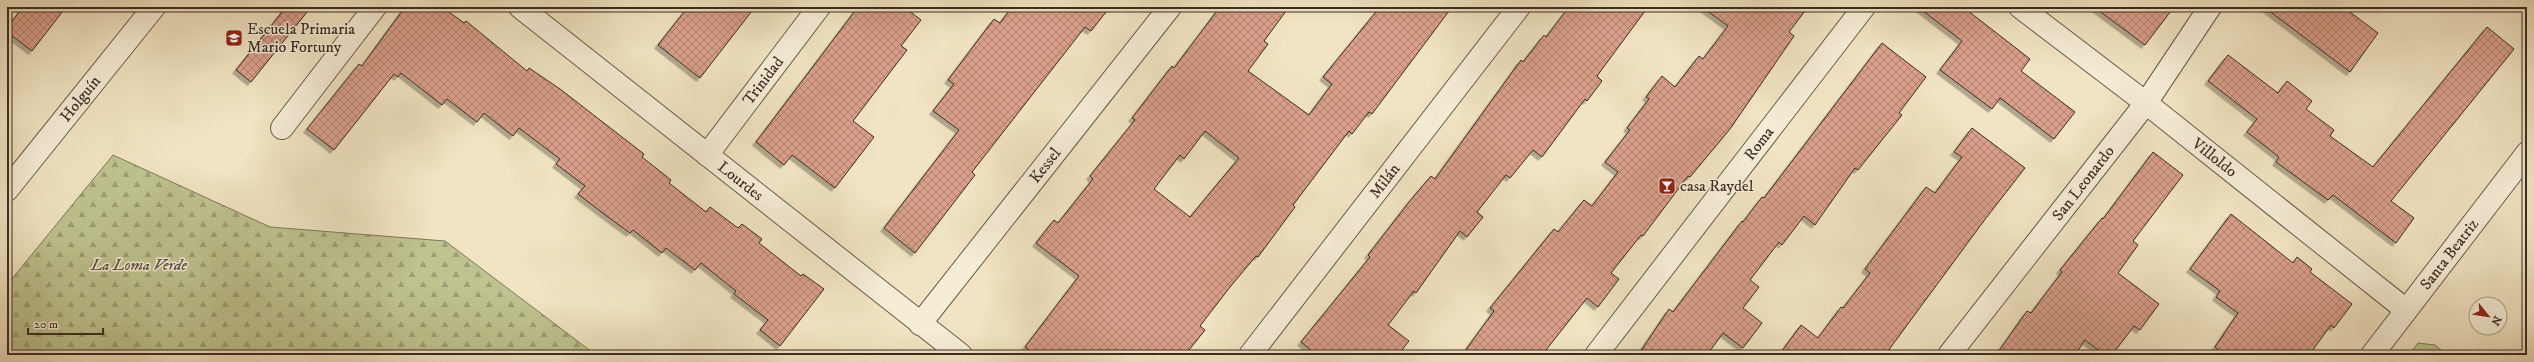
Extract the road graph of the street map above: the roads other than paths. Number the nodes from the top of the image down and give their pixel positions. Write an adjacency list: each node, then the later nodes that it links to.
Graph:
1 (154, 7): 14 (street, Holguín)
2 (375, 7): 11 (street)
3 (520, 7): 13 (street, Lourdes)
4 (819, 7): 13 (street, Trinidad)
5 (1170, 7): 16 (street, Kessel)
6 (1519, 7): 18 (street, Milán)
7 (1864, 7): 19 (street, Roma)
8 (2020, 7): 10 (street, Villoldo)
9 (2210, 7): 10 (street, San Leonardo)
10 (2146, 103): 15 (street, Villoldo); 20 (street, San Leonardo)
11 (282, 128)
12 (2527, 153): 15 (street, Santa Beatriz)
13 (707, 155): 16 (street, Lourdes)
14 (7, 190)
15 (2406, 310): 21 (street, Santa Beatriz)
16 (920, 324): 17 (street, Lourdes)
17 (961, 355)
18 (1250, 355)
19 (1596, 355)
20 (1949, 355)
21 (2372, 355)

